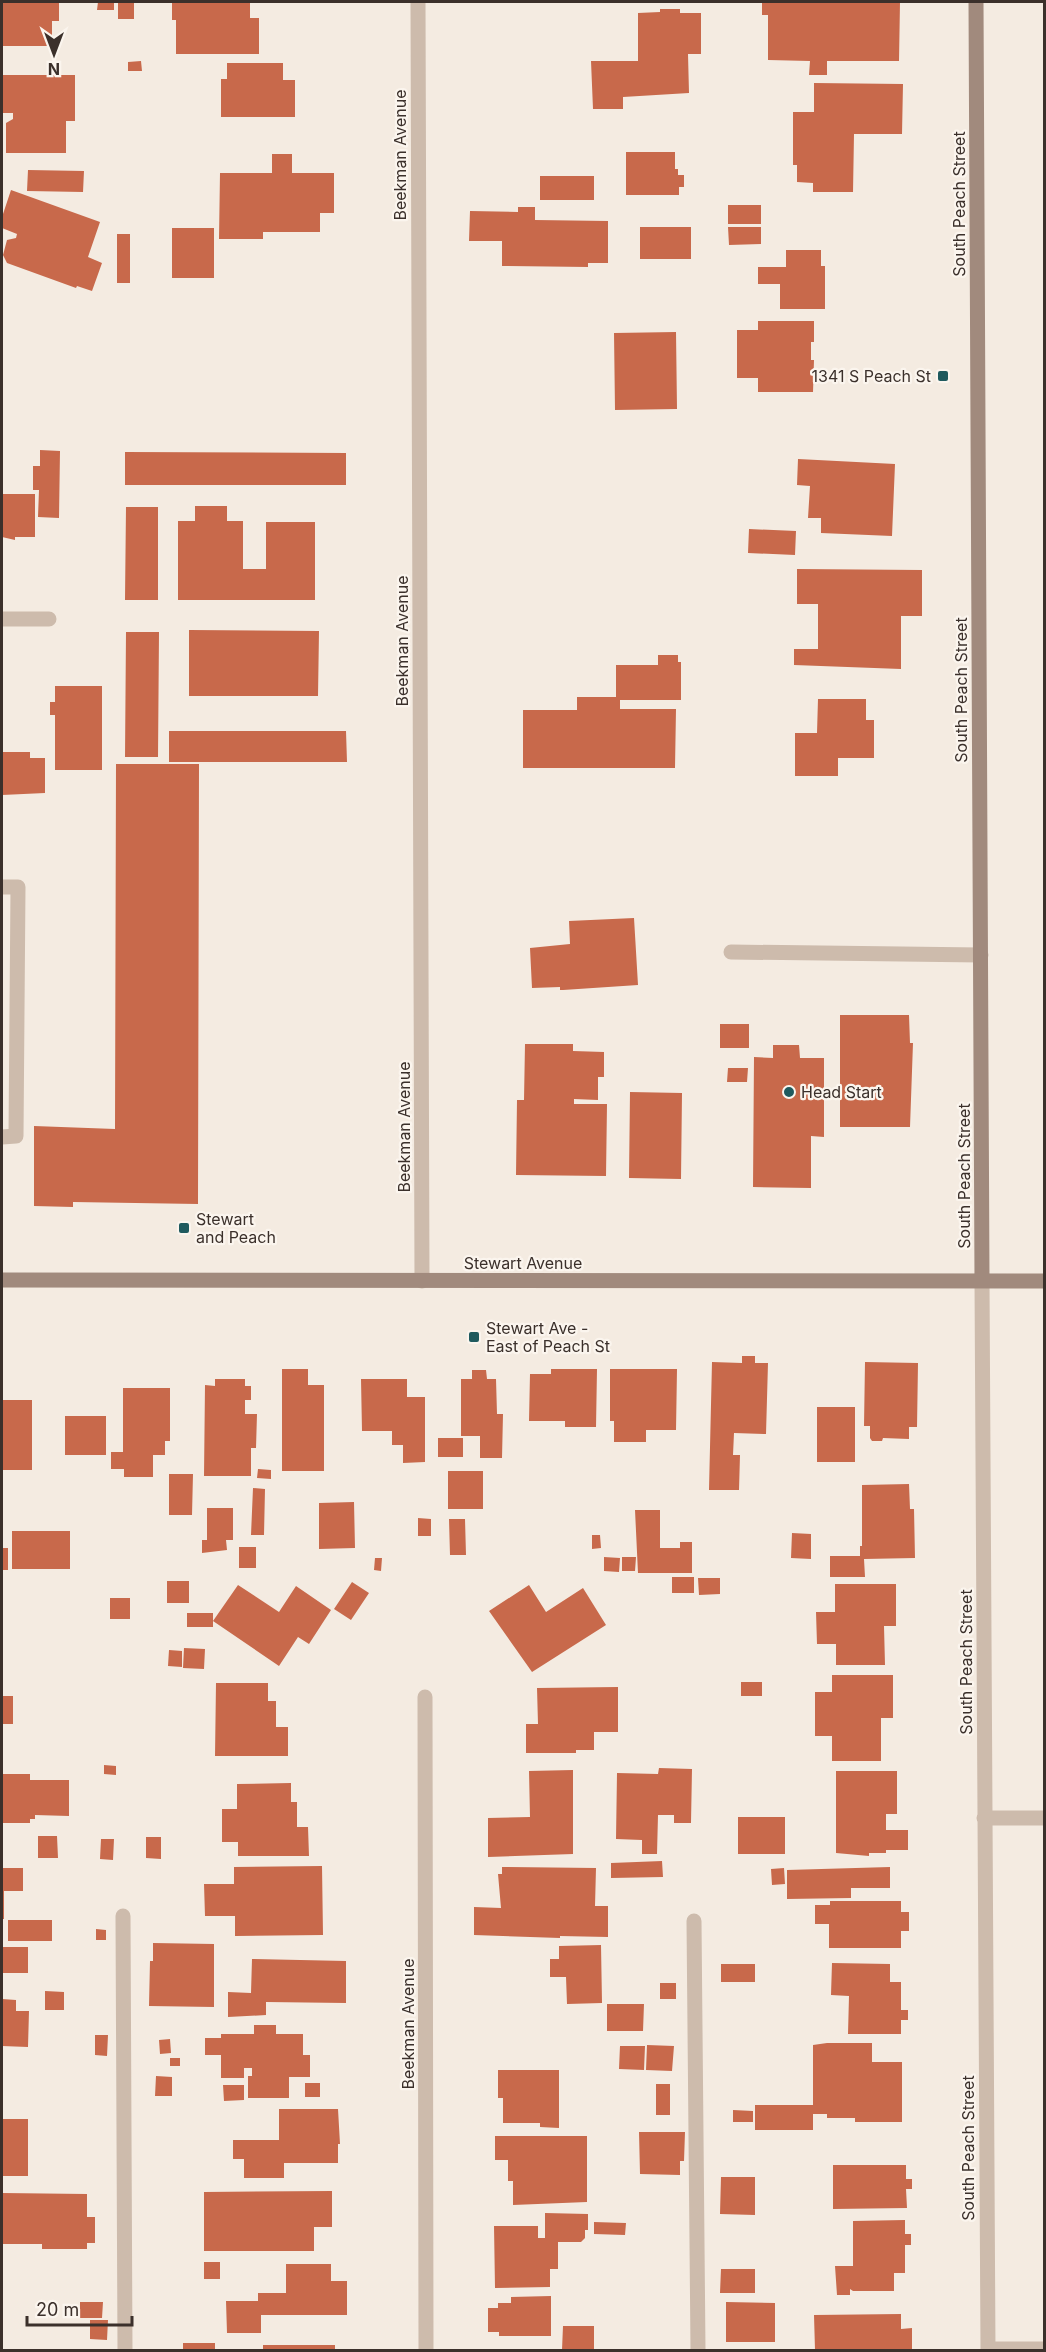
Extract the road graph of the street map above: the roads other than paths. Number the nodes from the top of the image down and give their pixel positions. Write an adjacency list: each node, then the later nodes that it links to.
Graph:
1 (418, 2): 10 (street, Beekman Avenue)
2 (976, 2): 7 (street, South Peach Street)
3 (2, 619): 4 (street)
4 (49, 619)
5 (2, 887): 8 (street)
6 (731, 952): 7 (street)
7 (981, 955): 11 (street, South Peach Street)
8 (2, 1137)
9 (2, 1280): 10 (street, Stewart Avenue)
10 (422, 1281): 11 (street, Stewart Avenue)
11 (982, 1281): 12 (street, Stewart Avenue); 14 (street, South Peach Street)
12 (1044, 1281)
13 (425, 1697): 20 (street, Beekman Avenue)
14 (984, 1818): 15 (street); 22 (street, South Peach Street)
15 (1044, 1818)
16 (123, 1916): 19 (street)
17 (694, 1921): 21 (street)
18 (1044, 2349): 22 (street)
19 (125, 2350)
20 (426, 2350)
21 (698, 2350)
22 (988, 2350)

